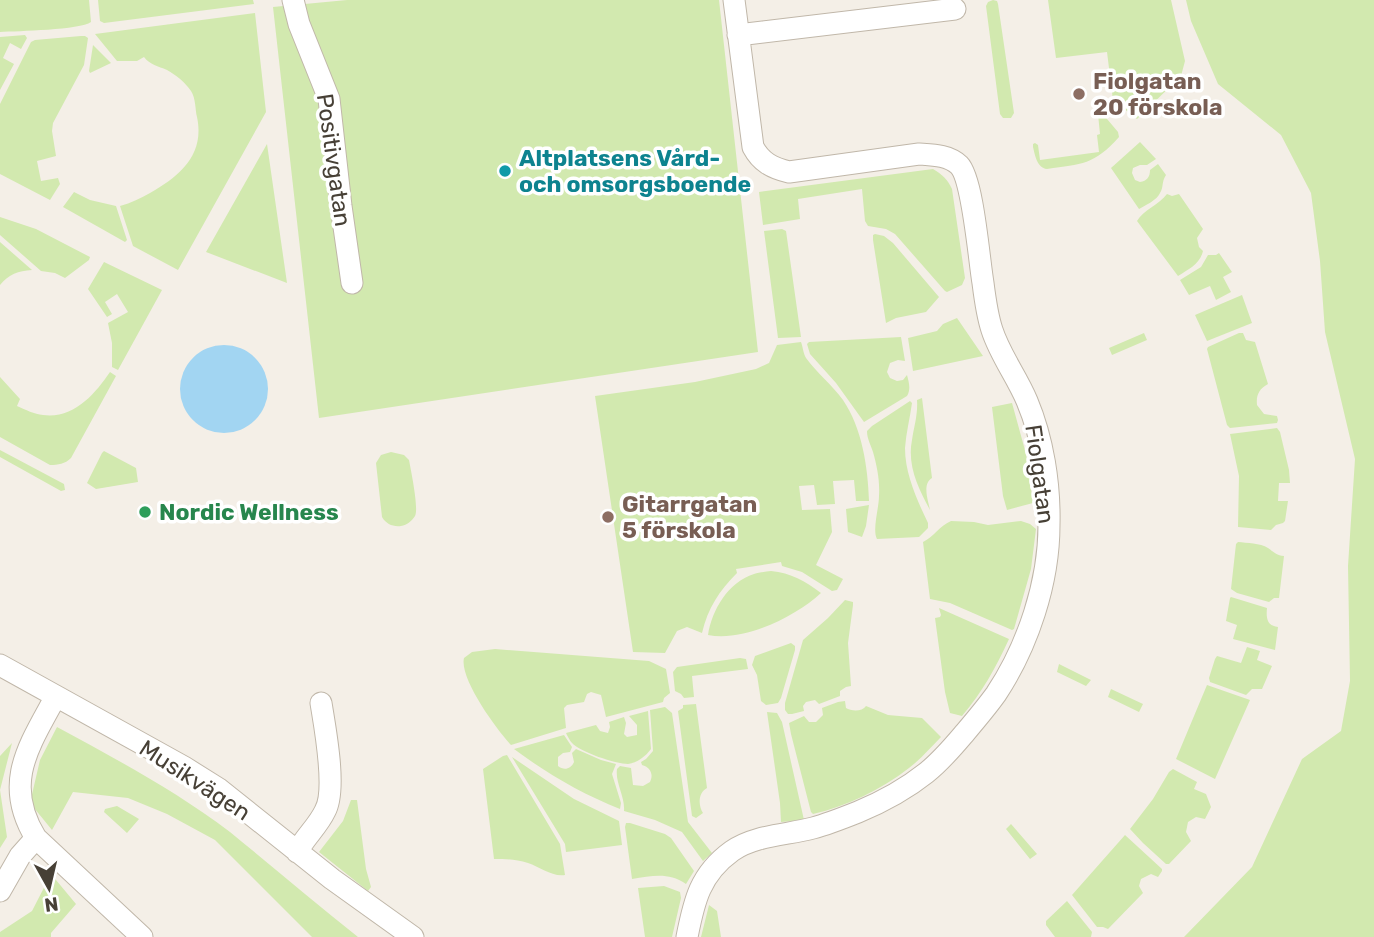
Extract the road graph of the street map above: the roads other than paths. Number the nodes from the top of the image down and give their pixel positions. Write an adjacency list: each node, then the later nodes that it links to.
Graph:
1 (293, 0): 5 (street, Positivgatan)
2 (733, 0): 4 (street, Fiolgatan)
3 (955, 9): 4 (street)
4 (738, 35): 14 (street, Fiolgatan)
5 (352, 283)
6 (0, 665): 7 (street, Musikvägen)
7 (56, 696): 9 (street); 10 (street, Musikvägen)
8 (321, 703): 10 (street)
9 (36, 838): 11 (street); 12 (street)
10 (297, 852): 13 (street, Musikvägen)
11 (0, 891)
12 (142, 937)
13 (413, 937)
14 (687, 937)

